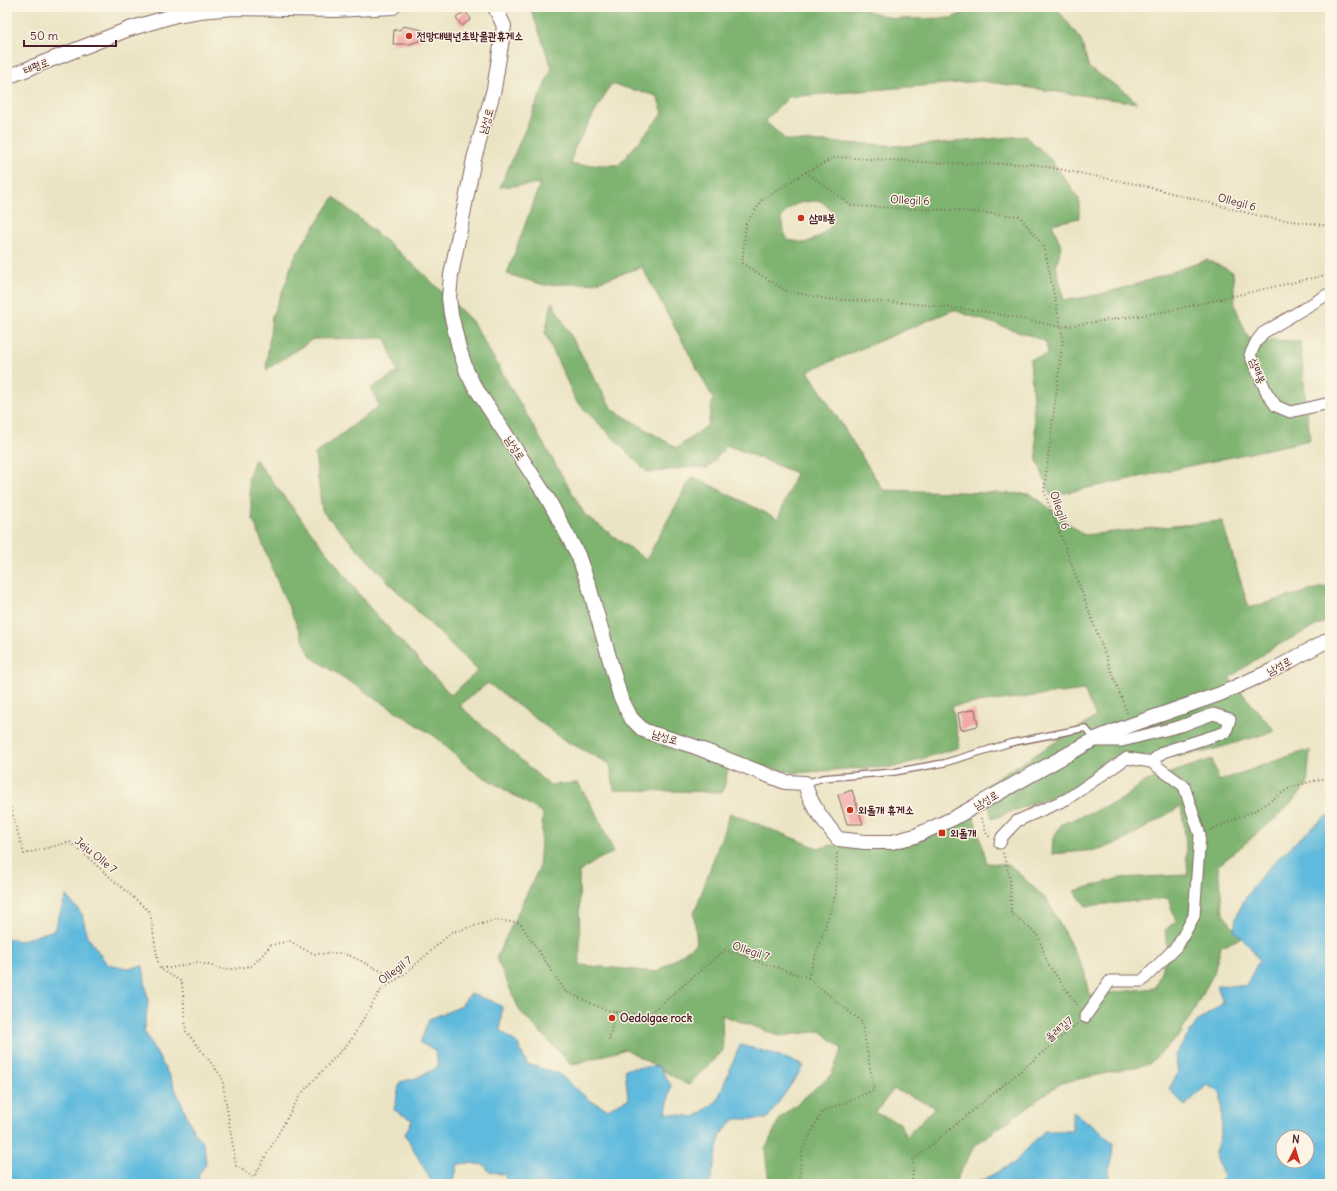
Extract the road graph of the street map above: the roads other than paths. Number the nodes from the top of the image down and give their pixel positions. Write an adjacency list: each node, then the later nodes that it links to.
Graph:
1 (393, 7): 3 (street, 태평로)
2 (495, 7): 9 (street, 남성로)
3 (7, 77)
4 (1330, 293): 5 (street, 삼매봉)
5 (1330, 403)
6 (1330, 639): 7 (street, 남성로)
7 (1095, 739): 8 (street); 9 (lane); 9 (street, 남성로)
8 (1151, 762): 10 (street); 11 (street)
9 (805, 783)
10 (1000, 844)
11 (1085, 1017)

